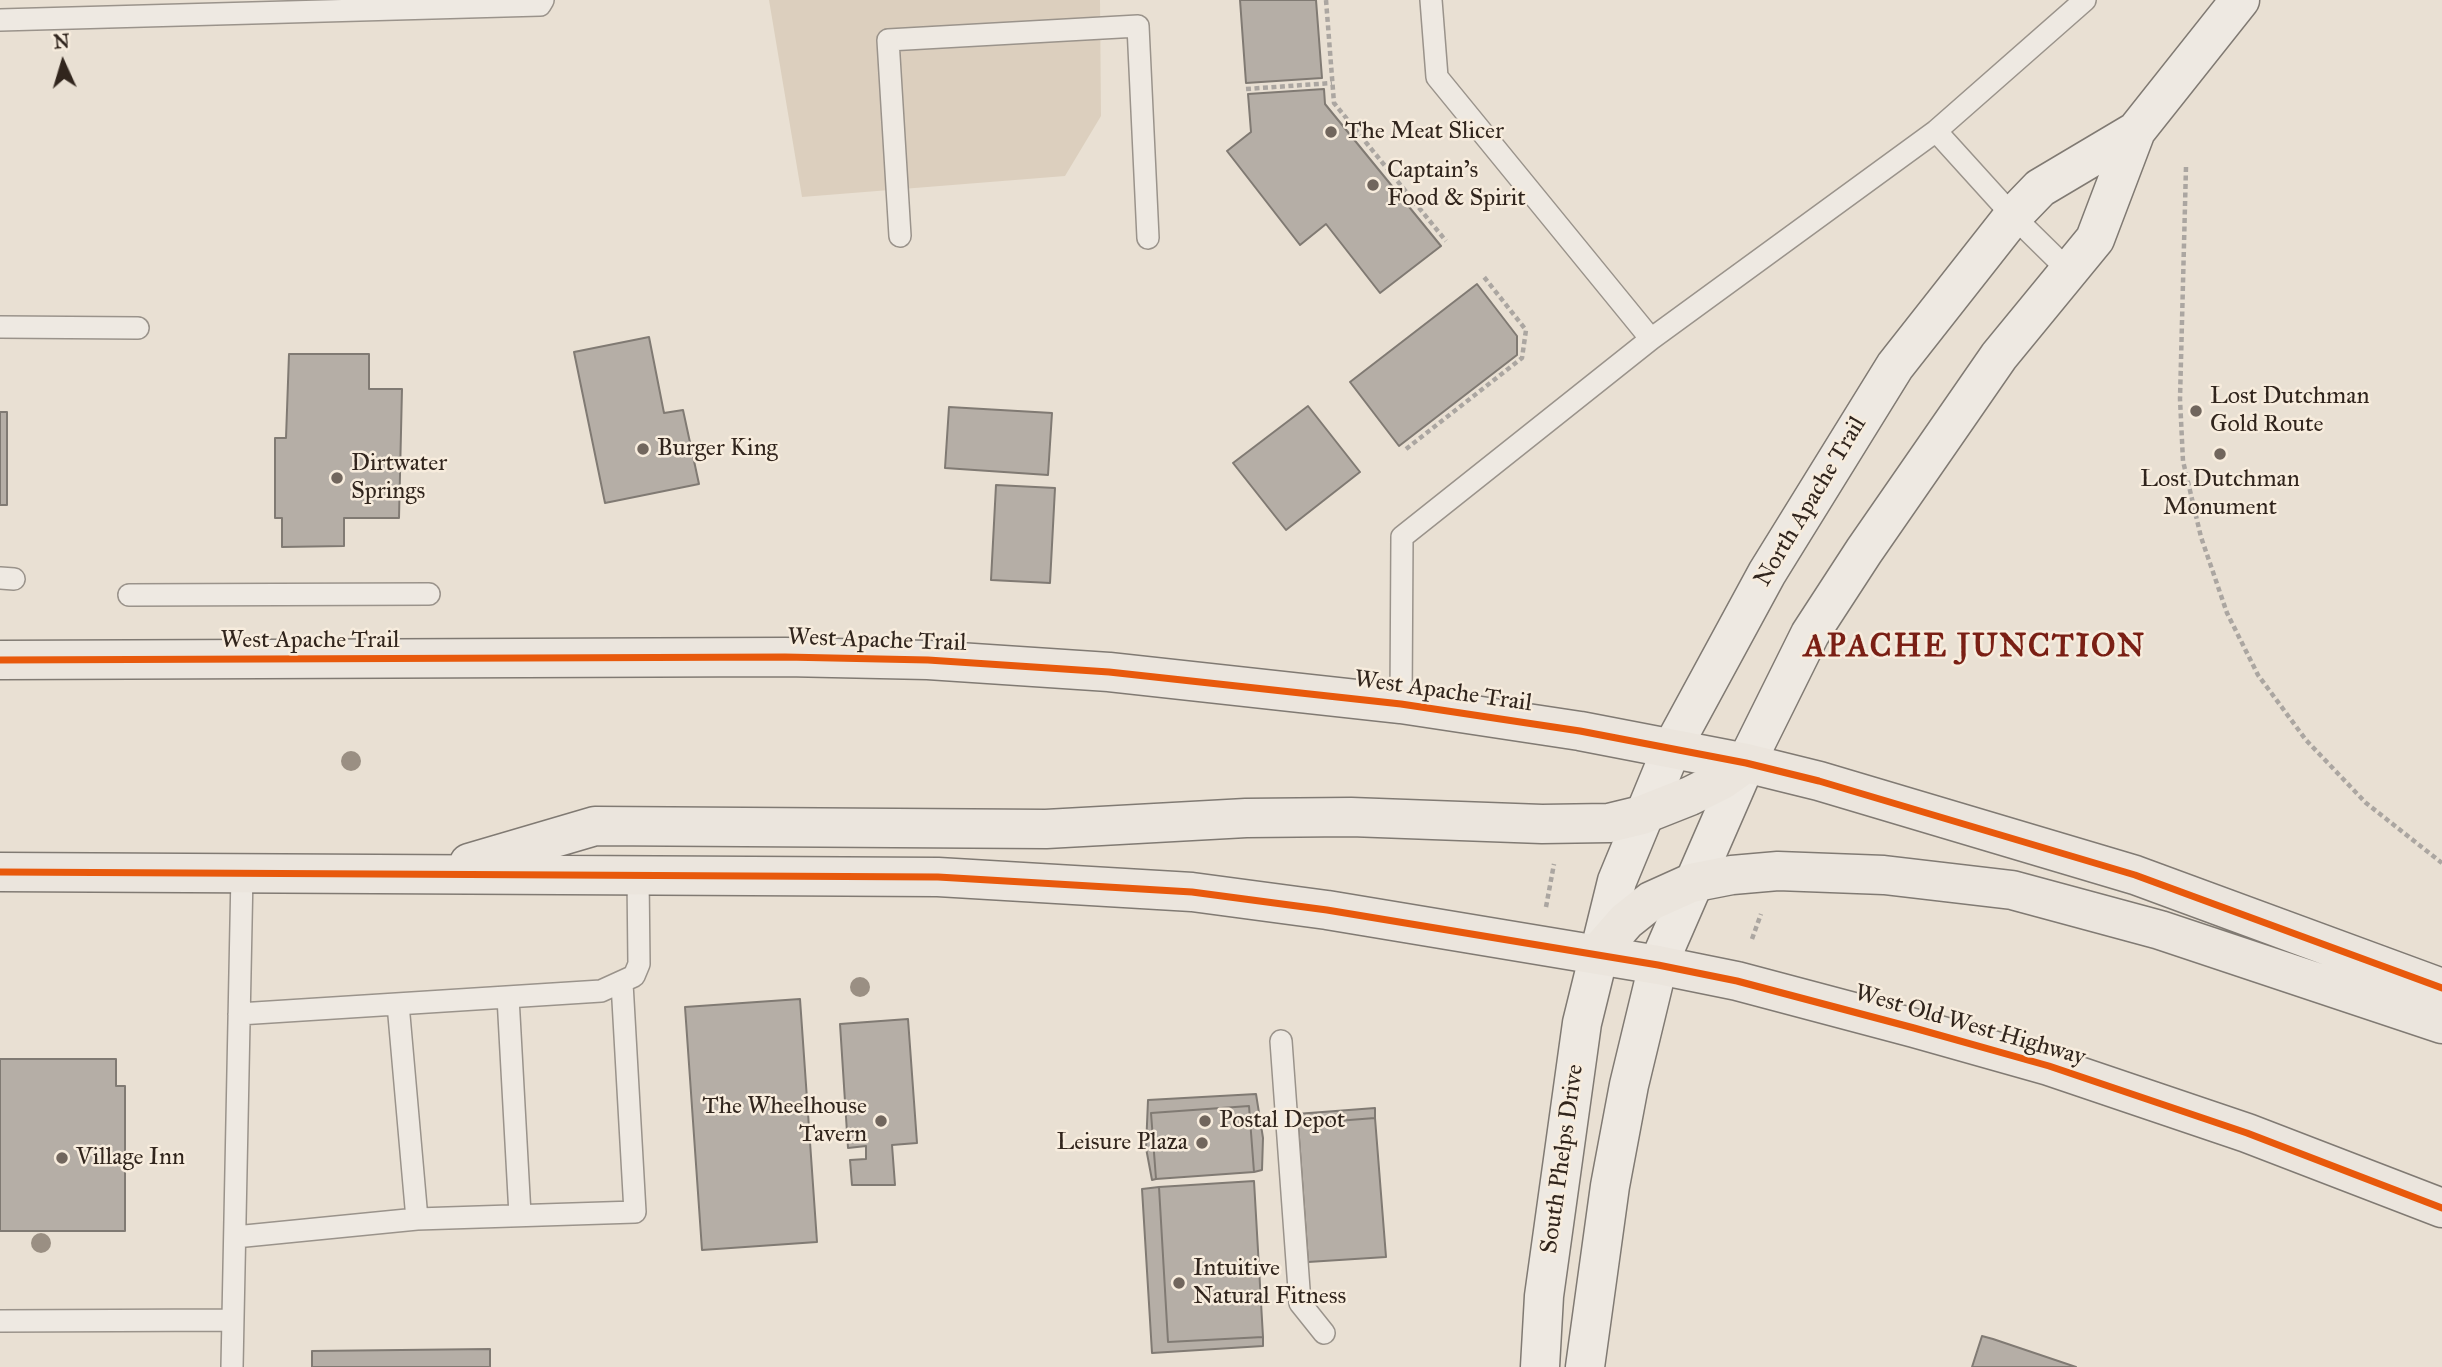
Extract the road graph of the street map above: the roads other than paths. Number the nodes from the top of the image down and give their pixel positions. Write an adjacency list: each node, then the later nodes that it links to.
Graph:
1 (543, 0): 5 (lane)
2 (1431, 0): 14 (lane)
3 (2085, 0): 6 (lane)
4 (2240, 0): 7 (main road, North Apache Trail)
5 (0, 20)
6 (1936, 131): 8 (lane); 14 (lane)
7 (2136, 131): 8 (main road, North Apache Trail); 11 (main road, North Apache Trail)
8 (2013, 216): 11 (lane); 19 (main road, North Apache Trail)
9 (900, 236): 10 (lane)
10 (1148, 238)
11 (2069, 271): 20 (main road, North Apache Trail)
12 (0, 327): 13 (lane)
13 (138, 328)
14 (1651, 339): 18 (lane)
15 (429, 594): 16 (lane)
16 (129, 595)
17 (0, 660): 18 (main road, West Apache Trail)
18 (1401, 704): 19 (main road, West Apache Trail)
19 (1672, 748): 20 (main road, West Apache Trail); 21 (main road, North Apache Trail)
20 (1746, 762): 21 (main road); 26 (main road, North Apache Trail); 30 (main road)
21 (1642, 815): 24 (main road); 27 (main road, North Apache Trail)
22 (0, 872): 23 (main road)
23 (242, 874): 24 (main road); 33 (lane)
24 (429, 875): 25 (main road)
25 (638, 876): 27 (main road); 29 (lane)
26 (1691, 883): 27 (main road); 28 (main road, North Apache Trail); 34 (main road)
27 (1598, 953): 28 (main road, West Old West Highway); 44 (main road, South Phelps Drive)
28 (1658, 965): 36 (main road, West Old West Highway); 45 (main road, South Phelps Drive)
29 (622, 983): 31 (lane); 37 (lane)
30 (2442, 988)
31 (508, 998): 32 (lane); 37 (lane)
32 (398, 1004): 33 (lane); 38 (lane)
33 (239, 1014): 39 (lane)
34 (2442, 1024)
35 (1281, 1041): 42 (lane)
36 (2442, 1208)
37 (520, 1215): 38 (lane)
38 (417, 1219): 39 (lane)
39 (235, 1237): 40 (lane)
40 (232, 1320): 41 (lane); 43 (lane)
41 (0, 1321)
42 (1324, 1333)
43 (232, 1367)
44 (1540, 1367)
45 (1585, 1367)

